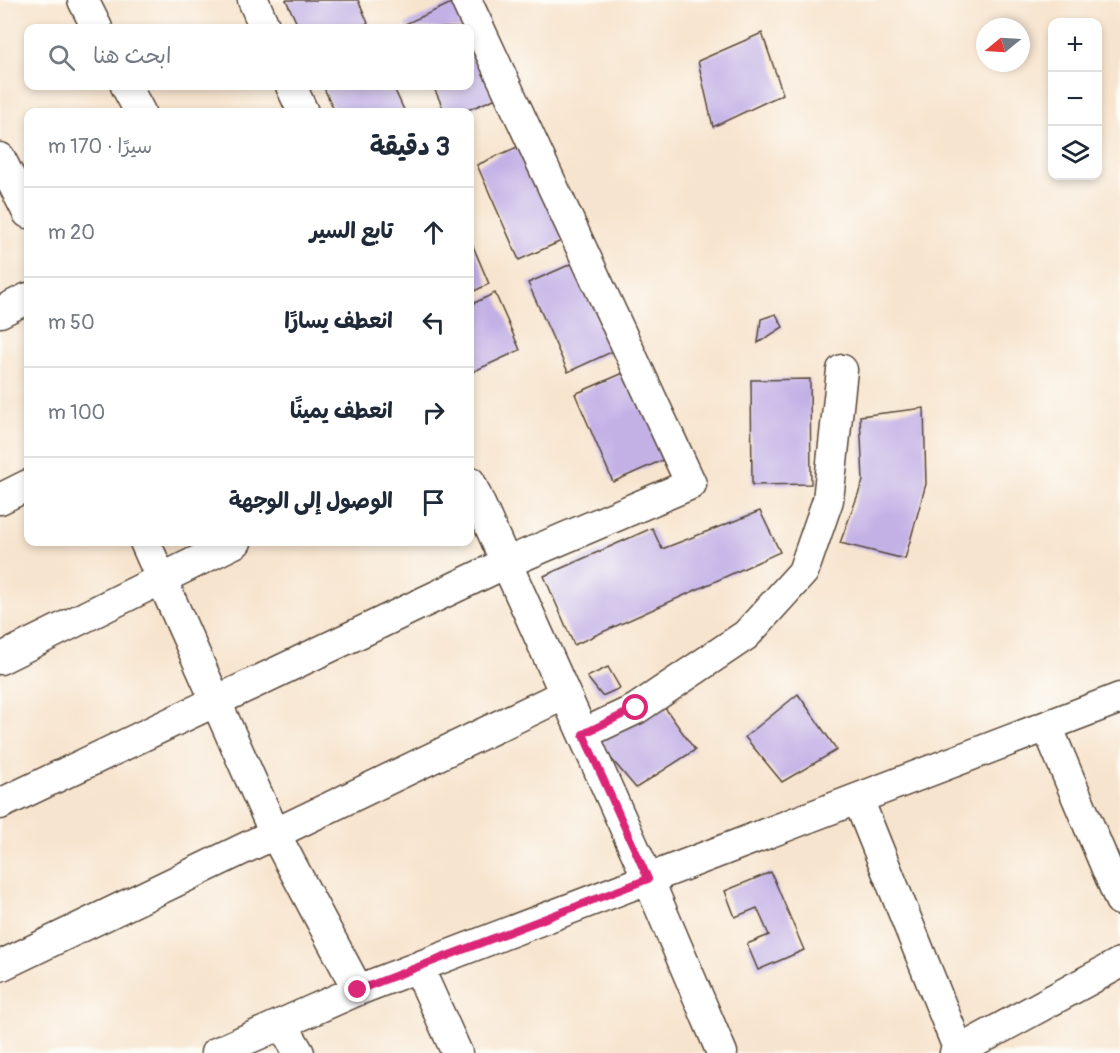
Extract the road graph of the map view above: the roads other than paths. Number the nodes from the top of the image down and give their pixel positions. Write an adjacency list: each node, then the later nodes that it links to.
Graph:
1 (83, 0): 4 (street)
2 (253, 0): 5 (street)
3 (466, 0): 20 (street)
4 (95, 24)
5 (263, 24)
6 (128, 90): 8 (street)
7 (293, 90): 9 (street)
8 (138, 108)
9 (301, 108)
10 (0, 158): 11 (street)
11 (24, 205)
12 (24, 300): 13 (street)
13 (0, 312)
14 (842, 370): 27 (street)
15 (24, 487): 17 (street)
16 (474, 491): 20 (street)
17 (0, 500)
18 (147, 546): 21 (street)
19 (228, 546): 21 (street)
20 (506, 564): 23 (street); 25 (street)
21 (163, 577): 22 (street); 25 (street)
22 (0, 659)
23 (565, 694): 27 (street); 30 (street)
24 (1120, 698): 26 (street)
25 (217, 701): 29 (street); 30 (street)
26 (1047, 726): 28 (street); 32 (street)
27 (583, 734): 31 (street)
28 (858, 799): 31 (street); 38 (street)
29 (0, 804)
30 (275, 834): 34 (street); 36 (street)
31 (648, 879): 35 (street); 42 (street)
32 (1120, 900)
33 (1120, 963): 38 (street)
34 (0, 966)
35 (418, 967): 36 (street); 41 (street)
36 (358, 990): 37 (street)
37 (282, 1024): 39 (street); 40 (street)
38 (958, 1052)
39 (216, 1053)
40 (298, 1053)
41 (457, 1053)
42 (722, 1053)

